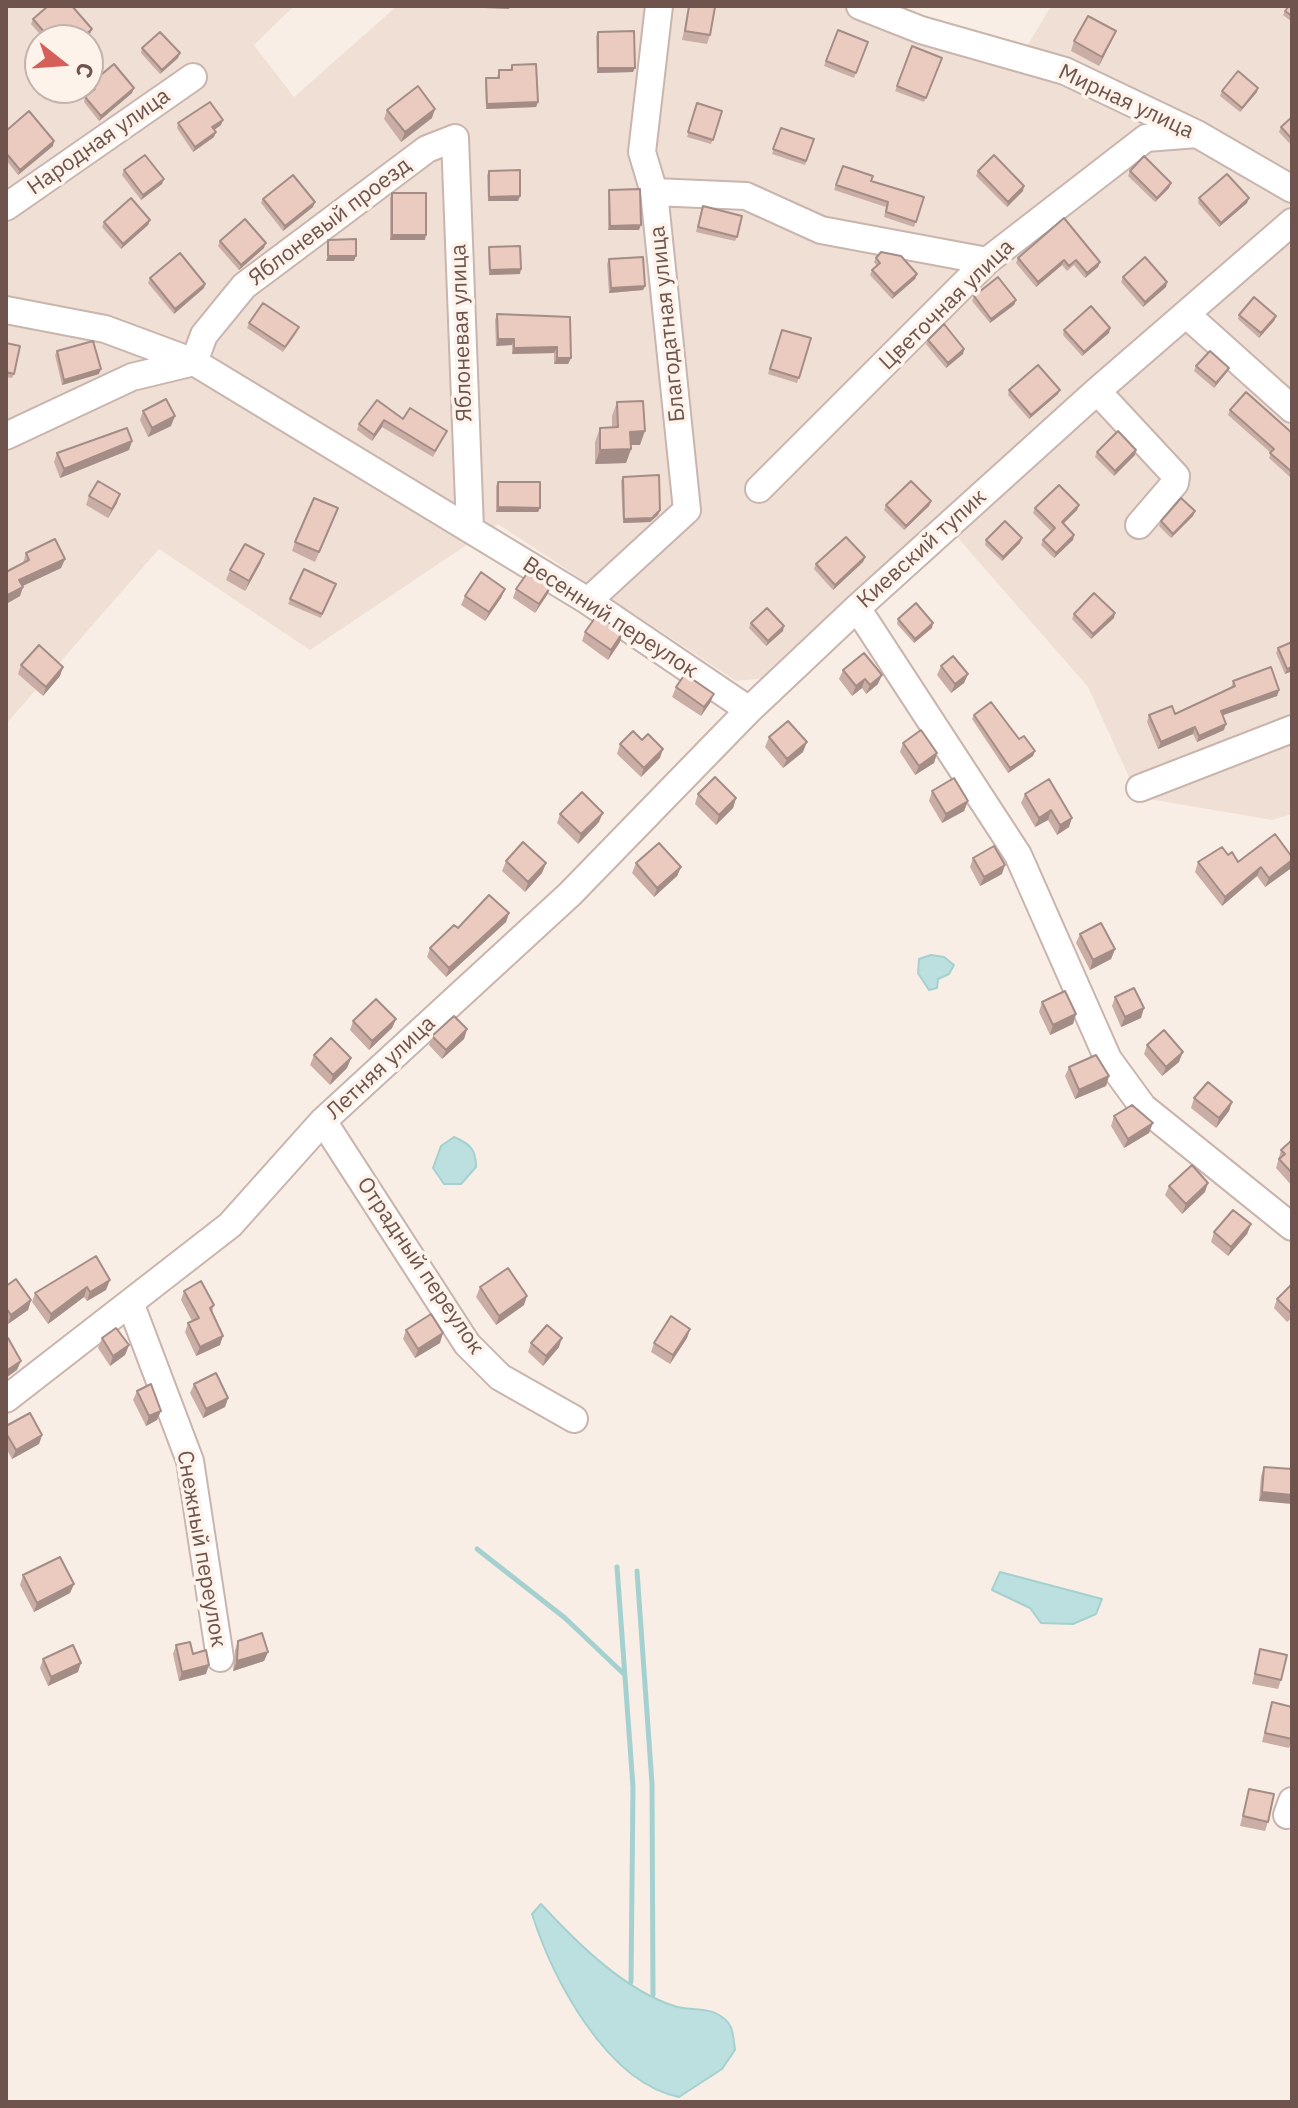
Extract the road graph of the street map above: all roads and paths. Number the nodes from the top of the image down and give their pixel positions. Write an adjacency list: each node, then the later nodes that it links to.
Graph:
1 (659, 6): 7 (street, Благодатная улица)
2 (860, 6): 4 (street, Мирная улица)
3 (193, 77): 8 (street, Народная улица)
4 (1197, 134): 6 (street, Мирная улица); 10 (street, Цветочная улица)
5 (455, 138): 13 (street, Яблоневый проезд); 19 (street, Яблоневая улица)
6 (1292, 189)
7 (654, 192): 10 (street); 20 (street, Благодатная улица)
8 (6, 207)
9 (1292, 222): 12 (street, Киевский тупик)
10 (987, 261): 17 (street, Цветочная улица)
11 (6, 310): 13 (street, Весенний переулок)
12 (1187, 315): 14 (street, Киевский тупик); 15 (street)
13 (194, 362): 16 (street); 19 (street, Весенний переулок)
14 (1097, 391): 18 (street); 21 (street, Киевский тупик)
15 (1292, 409)
16 (6, 436)
17 (759, 489)
18 (1139, 525)
19 (470, 529): 20 (street, Весенний переулок)
20 (588, 601): 22 (street, Весенний переулок)
21 (857, 608): 22 (street, Киевский тупик); 26 (street)
22 (745, 715): 25 (street, Летняя улица)
23 (1292, 729): 24 (street)
24 (1140, 788)
25 (323, 1121): 27 (street, Летняя улица); 29 (street, Отрадный переулок)
26 (1292, 1227)
27 (131, 1305): 28 (street, Летняя улица); 30 (street, Снежный переулок)
28 (6, 1399)
29 (574, 1419)
30 (220, 1658)

